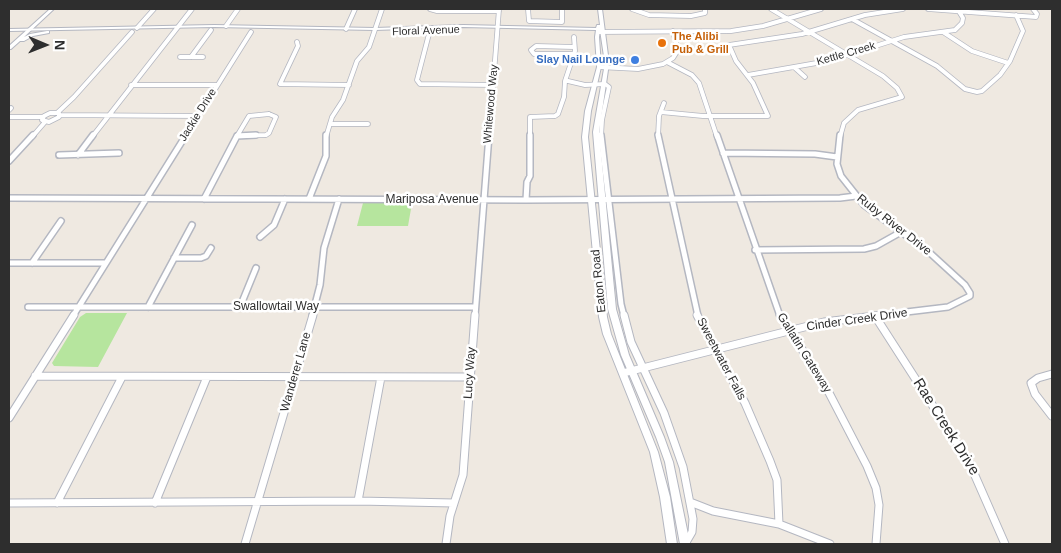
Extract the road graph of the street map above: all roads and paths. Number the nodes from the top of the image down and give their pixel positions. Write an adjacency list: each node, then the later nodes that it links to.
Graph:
1 (52, 9): 32 (main road)
2 (154, 9): 27 (street)
3 (192, 9): 28 (street)
4 (238, 9): 26 (street)
5 (355, 9): 29 (street)
6 (382, 9): 37 (street)
7 (430, 9): 20 (street)
8 (528, 9): 9 (street)
9 (562, 9)
10 (596, 9): 35 (street, Eaton Road)
11 (600, 9): 35 (street)
12 (632, 9): 13 (street)
13 (705, 9)
14 (771, 9): 24 (street)
15 (810, 9): 24 (street, Floral Avenue)
16 (821, 9): 24 (street, Floral Avenue)
17 (903, 9): 21 (street)
18 (928, 9): 22 (street)
19 (1033, 9): 23 (street)
20 (499, 10): 30 (street, Whitewood Way)
21 (887, 10): 25 (street)
22 (958, 10): 23 (street); 42 (street)
23 (1016, 15): 54 (street)
24 (786, 18): 36 (street, Floral Avenue); 41 (street)
25 (852, 19): 41 (street); 44 (street)
26 (226, 26): 28 (street, Floral Avenue); 29 (street, Floral Avenue)
27 (137, 28): 28 (street, Floral Avenue); 32 (street, Floral Avenue)
28 (176, 29): 33 (street, Floral Avenue); 39 (street, Floral Avenue); 64 (street)
29 (346, 29): 37 (street, Floral Avenue)
30 (498, 29): 34 (street, Floral Avenue); 35 (street, Floral Avenue); 37 (street, Floral Avenue); 65 (street, Whitewood Way)
31 (9, 30): 32 (street, Floral Avenue)
32 (28, 30): 38 (street, Floral Avenue); 46 (main road)
33 (211, 30): 40 (street, Floral Avenue); 51 (street)
34 (430, 30): 37 (street, Floral Avenue); 65 (street)
35 (601, 30): 36 (street, Floral Avenue); 55 (street, Eaton Road); 56 (street, Eaton Road)
36 (673, 30): 53 (street)
37 (375, 31): 40 (street, Floral Avenue); 61 (street)
38 (47, 32): 39 (street, Floral Avenue); 46 (main road)
39 (132, 32): 69 (street)
40 (251, 32): 66 (street, Jackie Drive)
41 (810, 32): 49 (street); 58 (street)
42 (944, 32): 44 (street, Kettle Creek); 54 (street)
43 (574, 36): 47 (street)
44 (891, 40): 49 (street, Kettle Creek); 54 (street)
45 (297, 42): 61 (street)
46 (10, 47)
47 (574, 47): 48 (street); 48 (street)
48 (574, 54): 60 (street)
49 (848, 55): 57 (street, Kettle Creek); 82 (street, Ruby River Drive)
50 (180, 57): 51 (street)
51 (192, 57): 52 (street)
52 (203, 57)
53 (667, 62): 56 (street); 72 (street, Gallatin Gateway)
54 (1008, 63)
55 (599, 67): 56 (street); 62 (street, Eaton Road)
56 (607, 68): 63 (street, Eaton Road)
57 (796, 68): 58 (street, Kettle Creek); 59 (street)
58 (748, 75): 72 (street)
59 (805, 77)
60 (566, 81): 62 (street); 95 (street)
61 (349, 84): 75 (street)
62 (592, 84): 63 (street); 96 (street, Eaton Road)
63 (605, 84): 91 (street, Eaton Road)
64 (131, 85): 66 (street); 70 (street)
65 (493, 85): 94 (street, Whitewood Way)
66 (217, 86): 71 (street, Jackie Drive)
67 (664, 103): 68 (street, Sweetwater Falls)
68 (661, 112): 72 (street); 85 (street, Sweetwater Falls)
69 (58, 114): 70 (street); 74 (street); 74 (street)
70 (108, 116): 71 (street); 81 (street)
71 (198, 116): 86 (street, Jackie Drive)
72 (711, 116): 79 (street, Gallatin Gateway)
73 (9, 117): 74 (street)
74 (43, 120): 83 (street)
75 (330, 124): 76 (street); 89 (street)
76 (368, 124)
77 (237, 136): 77 (street); 87 (street)
78 (119, 153): 81 (street)
79 (723, 153): 82 (street); 92 (street, Gallatin Gateway)
80 (60, 155): 81 (street)
81 (78, 155)
82 (837, 157): 84 (street, Ruby River Drive)
83 (9, 160)
84 (856, 196): 92 (street, Mariposa Avenue); 99 (street, Ruby River Drive)
85 (671, 198): 91 (street, Mariposa Avenue); 92 (street, Mariposa Avenue); 117 (street, Sweetwater Falls)
86 (146, 199): 87 (street, Mariposa Avenue); 93 (street, Mariposa Avenue); 106 (street, Jackie Drive)
87 (204, 199): 88 (street, Mariposa Avenue)
88 (285, 199): 89 (street, Mariposa Avenue); 100 (street)
89 (309, 199): 90 (street, Mariposa Avenue)
90 (339, 199): 94 (street, Mariposa Avenue); 114 (street, Wanderer Lane)
91 (605, 199): 96 (street, Mariposa Avenue); 118 (street, Eaton Road); 119 (street, Eaton Road)
92 (738, 199): 102 (street, Gallatin Gateway)
93 (10, 200)
94 (484, 200): 95 (street, Mariposa Avenue); 113 (street, Lucy Way)
95 (526, 200): 96 (street, Mariposa Avenue)
96 (590, 200): 120 (street, Eaton Road)
97 (61, 221): 105 (street)
98 (192, 225): 103 (street)
99 (901, 232): 102 (street); 108 (street, Ruby River Drive)
100 (260, 237)
101 (211, 248): 103 (street)
102 (755, 250): 116 (street, Gallatin Gateway)
103 (174, 258): 111 (street)
104 (9, 263): 105 (street)
105 (32, 263): 106 (street)
106 (105, 263): 110 (street, Jackie Drive)
107 (256, 268): 112 (street)
108 (970, 293): 115 (street, Cinder Creek Drive)
109 (28, 307): 110 (street, Swallowtail Way)
110 (78, 307): 111 (street, Swallowtail Way); 122 (street, Jackie Drive)
111 (148, 307): 112 (street, Swallowtail Way)
112 (240, 307): 114 (street, Swallowtail Way)
113 (475, 307): 114 (street, Swallowtail Way); 127 (street, Lucy Way)
114 (315, 308): 123 (street, Wanderer Lane)
115 (876, 316): 116 (street, Cinder Creek Drive); 144 (street, Rae Creek Drive)
116 (789, 330): 117 (street, Cinder Creek Drive); 143 (street, Gallatin Gateway)
117 (714, 349): 118 (street, Cinder Creek Drive); 137 (street, Sweetwater Falls)
118 (642, 367): 119 (street, Cinder Creek Drive); 131 (street, Eaton Road)
119 (632, 370): 120 (street, Cinder Creek Drive); 141 (street, Eaton Road)
120 (623, 373): 140 (street, Eaton Road)
121 (1052, 374): 128 (street)
122 (36, 376): 125 (street); 129 (street, Jackie Drive)
123 (295, 376): 124 (street); 126 (street); 135 (street, Wanderer Lane)
124 (381, 376): 127 (street); 130 (street)
125 (122, 377): 126 (street); 133 (street)
126 (207, 377): 134 (street)
127 (470, 377): 136 (street, Lucy Way)
128 (1052, 416)
129 (9, 418)
130 (358, 501): 135 (street); 136 (street)
131 (690, 502): 137 (street); 141 (street, Eaton Road)
132 (9, 503): 133 (street)
133 (57, 503): 134 (street)
134 (155, 503): 135 (street)
135 (257, 503): 138 (street, Wanderer Lane)
136 (454, 503): 139 (street, Lucy Way)
137 (779, 524): 142 (street)
138 (245, 544)
139 (446, 544)
140 (672, 544)
141 (685, 544)
142 (830, 544)
143 (876, 544)
144 (1005, 544)

